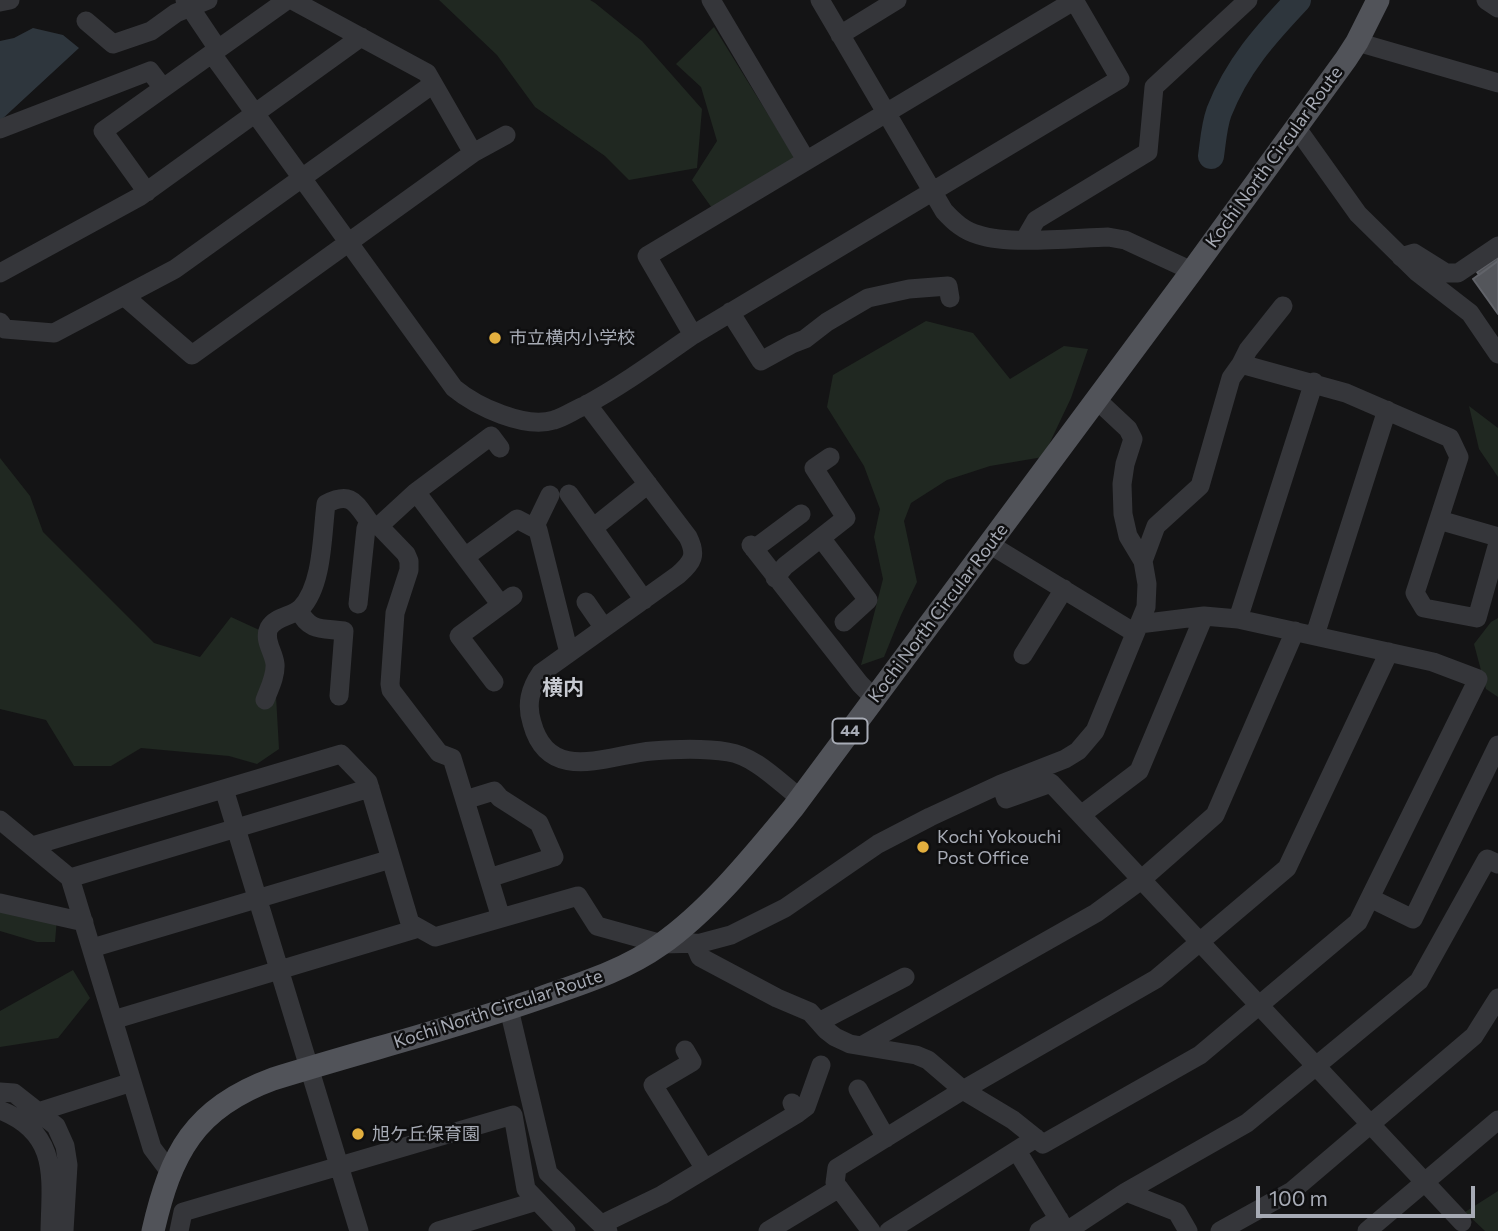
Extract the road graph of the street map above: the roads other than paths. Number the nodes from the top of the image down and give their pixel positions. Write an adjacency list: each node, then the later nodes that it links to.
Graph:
1 (10, 0): 11 (street)
2 (208, 0): 12 (street)
3 (290, 0): 16 (street); 18 (street)
4 (711, 0): 28 (street)
5 (820, 0): 15 (street)
6 (897, 0): 15 (street)
7 (1074, 0): 22 (street); 31 (street)
8 (1248, 0): 32 (street)
9 (1378, 0): 17 (main road, Kochi North Circular Route / 44)
10 (1486, 0): 13 (street)
11 (0, 2)
12 (187, 4): 14 (street); 18 (street)
13 (1498, 8)
14 (86, 21)
15 (840, 35): 22 (street)
16 (361, 37): 19 (street); 23 (street)
17 (1357, 42): 20 (street); 24 (main road, Kochi North Circular Route / 44)
18 (215, 52): 21 (street); 23 (street)
19 (433, 83): 27 (street); 29 (street)
20 (1498, 83)
21 (163, 88): 25 (street); 30 (street)
22 (885, 112): 28 (street); 31 (street)
23 (255, 114): 29 (street); 30 (street)
24 (1296, 127): 35 (street); 37 (main road, Kochi North Circular Route / 44)
25 (0, 129)
26 (506, 135): 27 (street)
27 (473, 153): 33 (street)
28 (806, 160): 43 (street)
29 (301, 178): 33 (street); 38 (street)
30 (147, 192): 36 (street)
31 (932, 192): 32 (street); 41 (street)
32 (1025, 239): 37 (street)
33 (348, 243): 38 (street); 48 (street)
34 (1498, 246): 35 (street)
35 (1401, 257): 44 (street)
36 (1, 269)
37 (1192, 271): 47 (main road, Kochi North Circular Route / 44)
38 (124, 296): 42 (street)
39 (950, 298): 41 (street)
40 (1283, 306): 45 (street)
41 (730, 312): 43 (street)
42 (0, 322)
43 (693, 335): 48 (street)
44 (1498, 354)
45 (1241, 364): 46 (street); 64 (street)
46 (1314, 382): 49 (street); 72 (street)
47 (1097, 400): 62 (main road, Kochi North Circular Route / 44); 64 (street)
48 (587, 404): 52 (street)
49 (1387, 410): 55 (street); 77 (street)
50 (500, 448): 53 (street)
51 (830, 457): 60 (street)
52 (648, 484): 58 (street); 67 (street)
53 (416, 492): 56 (street); 63 (street)
54 (800, 514): 65 (street)
55 (1439, 520): 59 (street); 61 (street)
56 (375, 525): 69 (street); 70 (street); 90 (street)
57 (534, 528): 58 (street); 63 (street); 79 (street)
58 (593, 528): 67 (street)
59 (1498, 537)
60 (821, 538): 65 (street); 73 (street)
61 (1498, 543)
62 (989, 544): 66 (street); 83 (main road, Kochi North Circular Route / 44)
63 (465, 557): 81 (street)
64 (1143, 561): 75 (street)
65 (775, 578): 83 (street)
66 (1064, 589): 75 (street); 80 (street)
67 (644, 600): 74 (street)
68 (586, 602): 74 (street)
69 (358, 604)
70 (299, 610): 82 (street); 84 (street)
71 (1205, 616): 72 (street); 75 (street); 91 (street)
72 (1238, 619): 76 (street)
73 (844, 622)
74 (604, 628): 79 (street)
75 (1137, 628): 86 (street)
76 (1295, 631): 77 (street); 99 (street)
77 (1315, 635): 78 (street)
78 (1389, 652): 100 (street); 106 (street)
79 (569, 653): 89 (street)
80 (1023, 655)
81 (494, 682)
82 (340, 696)
83 (874, 698): 89 (main road, Kochi North Circular Route / 44)
84 (265, 701)
85 (1498, 745): 100 (street)
86 (1001, 784): 91 (street); 107 (street)
87 (370, 788): 88 (street); 93 (street); 95 (street)
88 (224, 789): 93 (street); 94 (street)
89 (800, 798): 108 (main road, Kochi North Circular Route / 44)
90 (465, 800): 98 (street); 98 (street)
91 (1081, 815): 99 (street)
92 (0, 820): 94 (street)
93 (236, 828): 97 (street); 101 (street)
94 (32, 846): 97 (street)
95 (391, 859): 101 (street); 105 (street)
96 (1498, 864): 120 (street)
97 (70, 878): 104 (street)
98 (489, 878): 103 (street)
99 (1141, 880): 106 (street); 117 (street)
100 (1370, 898): 113 (street)
101 (258, 899): 109 (street); 110 (street)
102 (0, 903): 104 (street)
103 (501, 918): 105 (street); 108 (street)
104 (84, 922): 109 (street)
105 (419, 928): 110 (street)
106 (1200, 942): 113 (street); 124 (street)
107 (694, 943): 108 (street); 116 (street)
108 (662, 944): 114 (main road, Kochi North Circular Route / 44)
109 (92, 948): 115 (street)
110 (279, 970): 115 (street); 121 (street)
111 (905, 977): 116 (street)
112 (1498, 998): 129 (street)
113 (1259, 1005): 120 (street); 131 (street)
114 (509, 1009): 121 (main road, Kochi North Circular Route / 44); 143 (street)
115 (113, 1020): 122 (street)
116 (819, 1022): 117 (street)
117 (863, 1045): 124 (street)
118 (685, 1050): 134 (street)
119 (821, 1065): 134 (street)
120 (1317, 1066): 129 (street); 138 (street)
121 (309, 1068): 133 (street); 135 (main road, Kochi North Circular Route / 44)
122 (132, 1082): 127 (street); 135 (street)
123 (858, 1089): 130 (street)
124 (962, 1090): 130 (street); 131 (street)
125 (0, 1092): 127 (street)
126 (0, 1110): 144 (street)
127 (38, 1112): 145 (street)
128 (1498, 1120): 136 (street)
129 (1371, 1125): 136 (street); 157 (street)
130 (886, 1138): 137 (street)
131 (1036, 1139): 132 (street)
132 (1017, 1151): 142 (street); 153 (street)
133 (339, 1166): 139 (street); 147 (street); 148 (street)
134 (705, 1169): 143 (street)
135 (170, 1172): 146 (main road, Kochi North Circular Route / 44)
136 (1425, 1182): 141 (street); 158 (street)
137 (839, 1188): 151 (street); 152 (street)
138 (1126, 1192): 140 (street); 142 (street)
139 (537, 1201): 149 (street); 150 (street)
140 (1162, 1206): 155 (street); 156 (street)
141 (1462, 1222)
142 (1064, 1227): 154 (street)
143 (605, 1228)
144 (50, 1231)
145 (64, 1231)
146 (153, 1231)
147 (179, 1231)
148 (359, 1231)
149 (438, 1231)
150 (566, 1231)
151 (768, 1231)
152 (871, 1231)
153 (889, 1231)
154 (1039, 1231)
155 (1175, 1231)
156 (1188, 1231)
157 (1220, 1231)
158 (1367, 1231)

